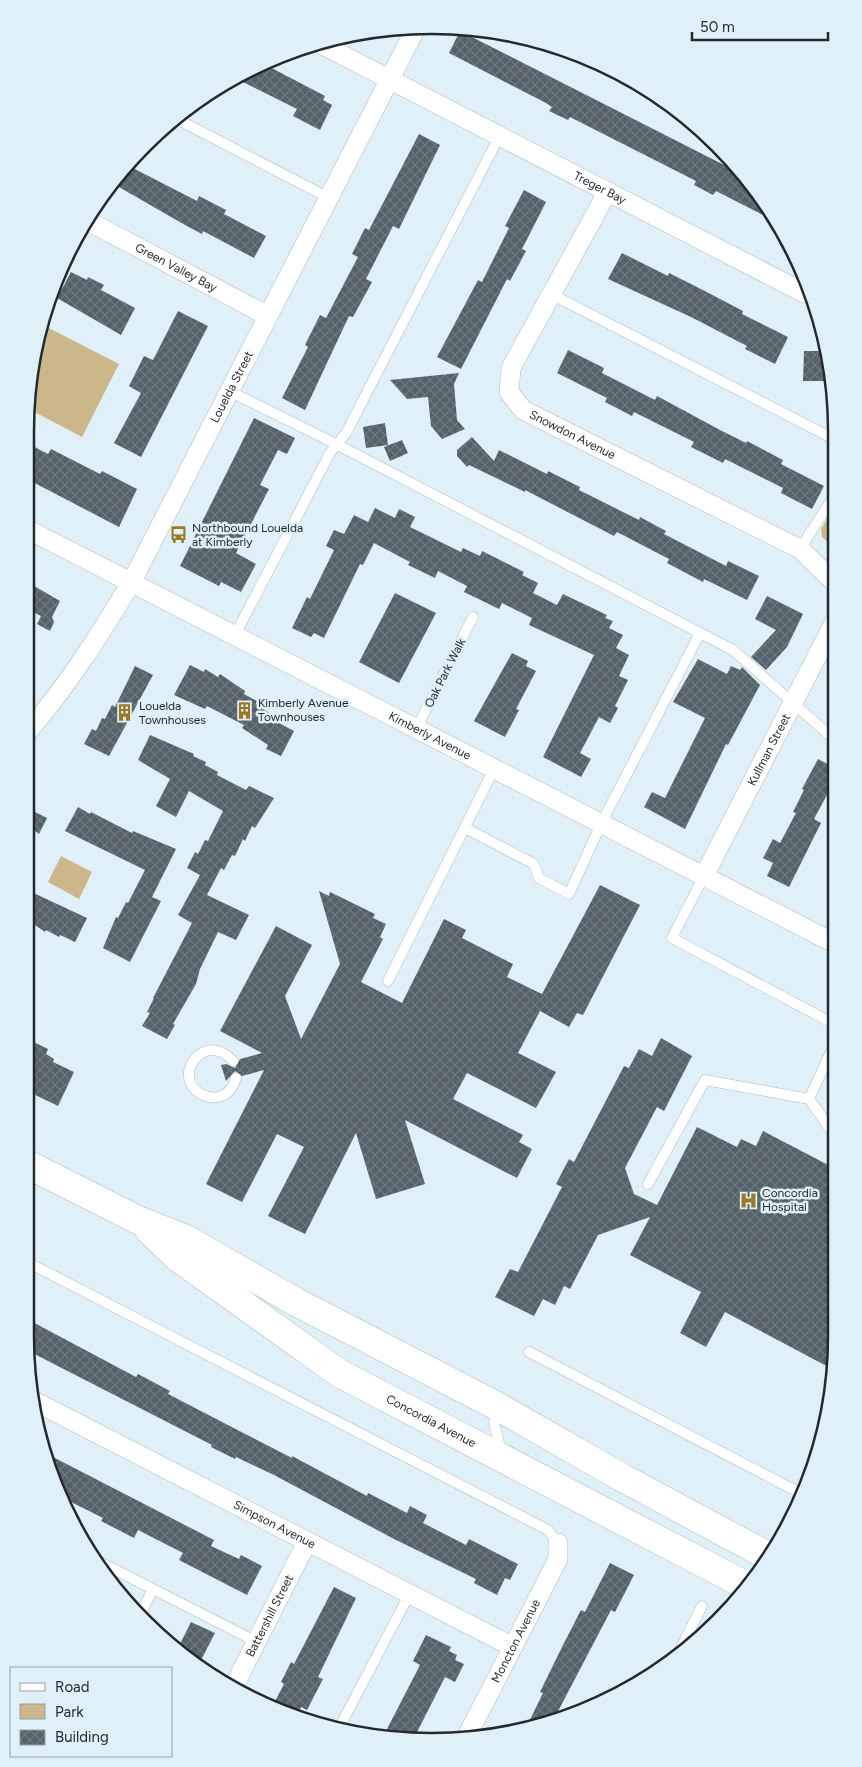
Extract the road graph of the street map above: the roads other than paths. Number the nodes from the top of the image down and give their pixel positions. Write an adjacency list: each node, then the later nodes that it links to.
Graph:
1 (413, 35): 3 (street, Louelda Street)
2 (327, 47): 3 (street)
3 (390, 79): 5 (street, Treger Bay); 7 (street, Louelda Street)
4 (182, 121): 7 (lane)
5 (500, 135): 6 (street, Treger Bay); 14 (lane)
6 (608, 191): 9 (street, Treger Bay); 10 (street, Snowdon Avenue)
7 (329, 198): 11 (street, Louelda Street)
8 (92, 223): 11 (street, Green Valley Bay)
9 (803, 293)
10 (553, 295): 13 (lane); 17 (street, Snowdon Avenue)
11 (268, 316): 12 (street, Louelda Street)
12 (229, 391): 14 (lane); 19 (street, Louelda Street)
13 (828, 436)
14 (336, 444): 21 (lane); 22 (lane)
15 (828, 505): 17 (lane)
16 (34, 533): 19 (street, Kimberly Avenue)
17 (800, 549): 18 (street, Snowdon Avenue)
18 (828, 576)
19 (130, 582): 22 (street, Kimberly Avenue); 25 (street, Louelda Street)
20 (474, 617): 26 (lane, Oak Park Walk)
21 (700, 633): 24 (lane); 29 (lane)
22 (235, 635): 26 (street, Kimberly Avenue)
23 (828, 635): 24 (street, Kullman Street)
24 (793, 703): 27 (lane); 31 (street, Kullman Street)
25 (34, 724)
26 (416, 729): 28 (street, Kimberly Avenue)
27 (828, 734)
28 (494, 769): 29 (street, Kimberly Avenue); 30 (lane)
29 (601, 824): 30 (lane); 31 (street, Kimberly Avenue)
30 (465, 828): 33 (lane)
31 (704, 876): 32 (street, Kimberly Avenue); 34 (lane)
32 (828, 940)
33 (388, 981)
34 (828, 1021)
35 (828, 1058): 38 (lane)
36 (233, 1061): 37 (lane)
37 (236, 1078)
38 (809, 1099): 39 (lane); 41 (lane)
39 (828, 1125)
40 (34, 1168): 42 (main road, Concordia Avenue)
41 (648, 1184)
42 (138, 1220): 46 (main road, Concordia Avenue); 47 (main road, Concordia Avenue)
43 (34, 1266): 50 (lane)
44 (529, 1352): 48 (lane)
45 (40, 1404): 49 (street, Simpson Avenue)
46 (497, 1406): 47 (lane); 51 (main road, Concordia Avenue)
47 (504, 1460): 53 (main road, Concordia Avenue)
48 (797, 1491)
49 (307, 1542): 55 (street, Simpson Avenue); 58 (street, Battershill Street)
50 (558, 1543): 60 (street, Moncton Avenue)
51 (763, 1554)
52 (107, 1566): 54 (lane)
53 (742, 1583)
54 (153, 1589): 57 (lane); 58 (lane)
55 (408, 1595): 60 (street, Simpson Avenue); 62 (lane)
56 (702, 1606): 59 (lane)
57 (143, 1609)
58 (257, 1642): 61 (street, Battershill Street)
59 (684, 1642)
60 (512, 1647): 63 (street, Moncton Avenue)
61 (236, 1682)
62 (342, 1723)
63 (470, 1731)

